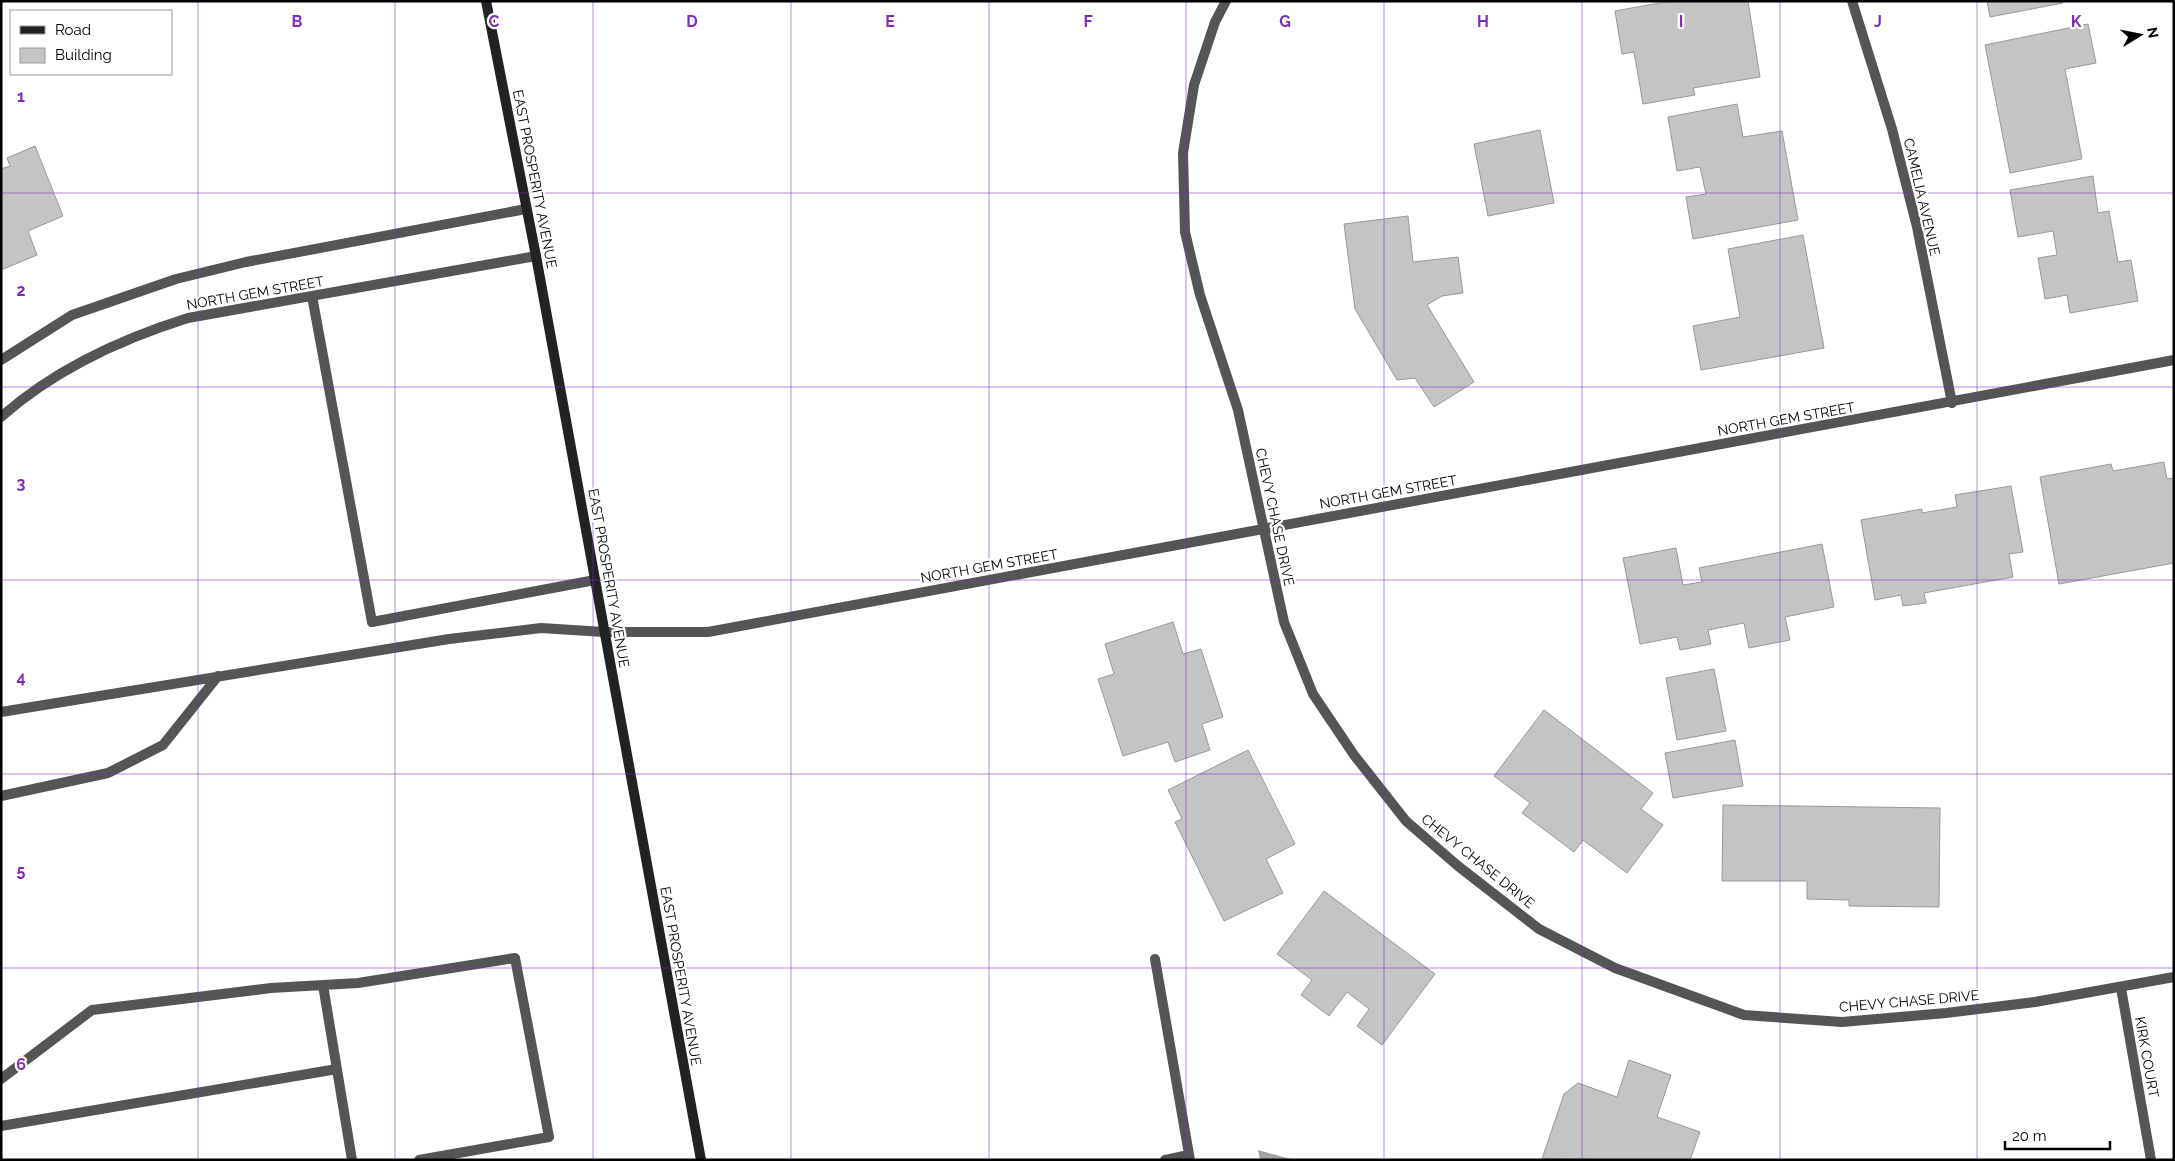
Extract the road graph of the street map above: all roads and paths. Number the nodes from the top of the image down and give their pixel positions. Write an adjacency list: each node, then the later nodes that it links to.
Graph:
1 (486, 1): 4 (main road, EAST PROSPERITY AVENUE)
2 (1226, 1): 11 (street, CHEVY CHASE DRIVE)
3 (1852, 1): 9 (street, CAMELIA AVENUE)
4 (526, 209): 5 (main road, EAST PROSPERITY AVENUE); 7 (street, NORTH GEM STREET)
5 (536, 256): 6 (street, NORTH GEM STREET); 12 (main road, EAST PROSPERITY AVENUE)
6 (312, 296): 10 (street, NORTH GEM STREET); 12 (street)
7 (1, 360)
8 (2174, 360): 9 (street, NORTH GEM STREET)
9 (1952, 403): 11 (street, NORTH GEM STREET)
10 (1, 417)
11 (1262, 529): 13 (street, NORTH GEM STREET); 20 (street, CHEVY CHASE DRIVE)
12 (595, 580): 13 (main road, EAST PROSPERITY AVENUE)
13 (604, 632): 14 (street, NORTH GEM STREET); 27 (main road, EAST PROSPERITY AVENUE)
14 (218, 676): 15 (street, NORTH GEM STREET); 16 (street)
15 (1, 712)
16 (1, 796)
17 (1155, 960): 24 (street)
18 (2174, 977): 20 (street, CHEVY CHASE DRIVE)
19 (323, 984): 21 (street); 22 (street); 26 (street)
20 (2121, 988): 29 (street, KIRK COURT)
21 (338, 1069): 23 (street); 25 (street)
22 (1, 1079)
23 (1, 1126)
24 (1190, 1158): 28 (street)
25 (352, 1160)
26 (419, 1160)
27 (701, 1160)
28 (1166, 1160)
29 (2151, 1160)

